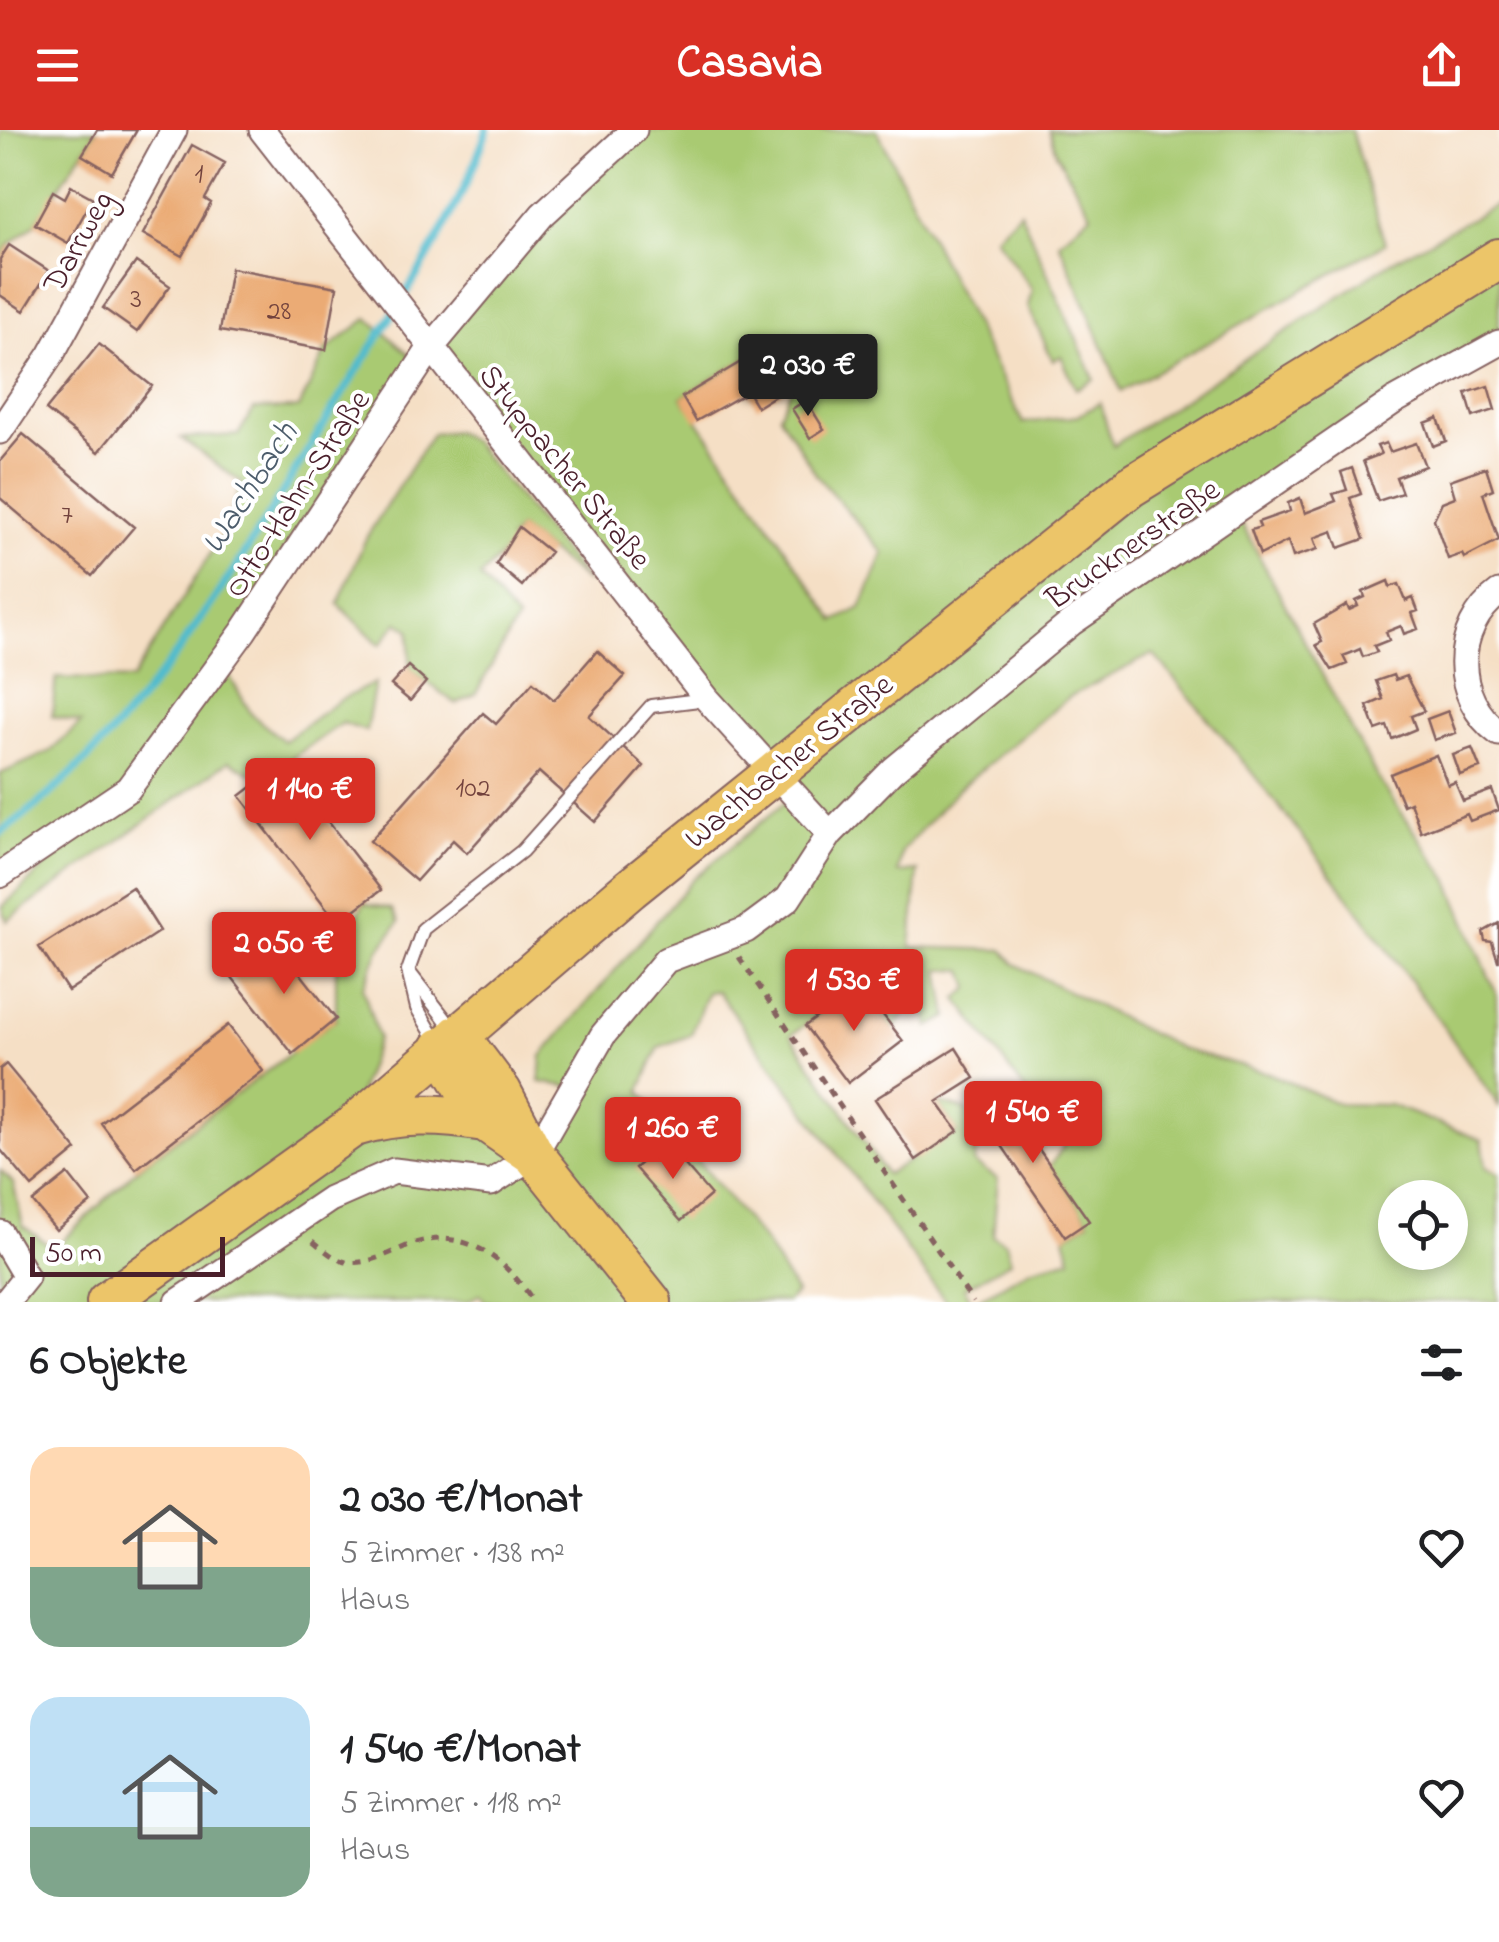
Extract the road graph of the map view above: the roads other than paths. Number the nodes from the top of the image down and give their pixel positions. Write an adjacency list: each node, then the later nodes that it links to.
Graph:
1 (174, 130): 7 (street, Darrweg)
2 (262, 130): 6 (street, Stuppacher Straße)
3 (634, 130): 6 (street, Otto-Hahn-Straße)
4 (1499, 259): 11 (main road, Wachbacher Straße)
5 (1499, 343): 12 (street, Brucknerstraße)
6 (430, 349): 9 (street, Stuppacher Straße); 13 (street, Otto-Hahn-Straße)
7 (0, 431)
8 (1499, 594): 10 (street)
9 (707, 699): 11 (street, Stuppacher Straße); 14 (lane)
10 (1499, 732)
11 (774, 771): 12 (street, Stuppacher Straße); 15 (main road, Wachbacher Straße)
12 (830, 834): 19 (street, Brucknerstraße)
13 (0, 875)
14 (408, 971): 16 (lane); 16 (lane)
15 (518, 984): 16 (main road, Wachbacher Straße); 17 (main road)
16 (450, 1042): 17 (main road); 18 (main road, Wachbacher Straße)
17 (493, 1107): 18 (main road); 19 (main road)
18 (352, 1127): 22 (main road, Wachbacher Straße)
19 (534, 1155): 23 (street); 24 (main road)
20 (0, 1233): 21 (street)
21 (6, 1302)
22 (107, 1302)
23 (178, 1302)
24 (651, 1302)

